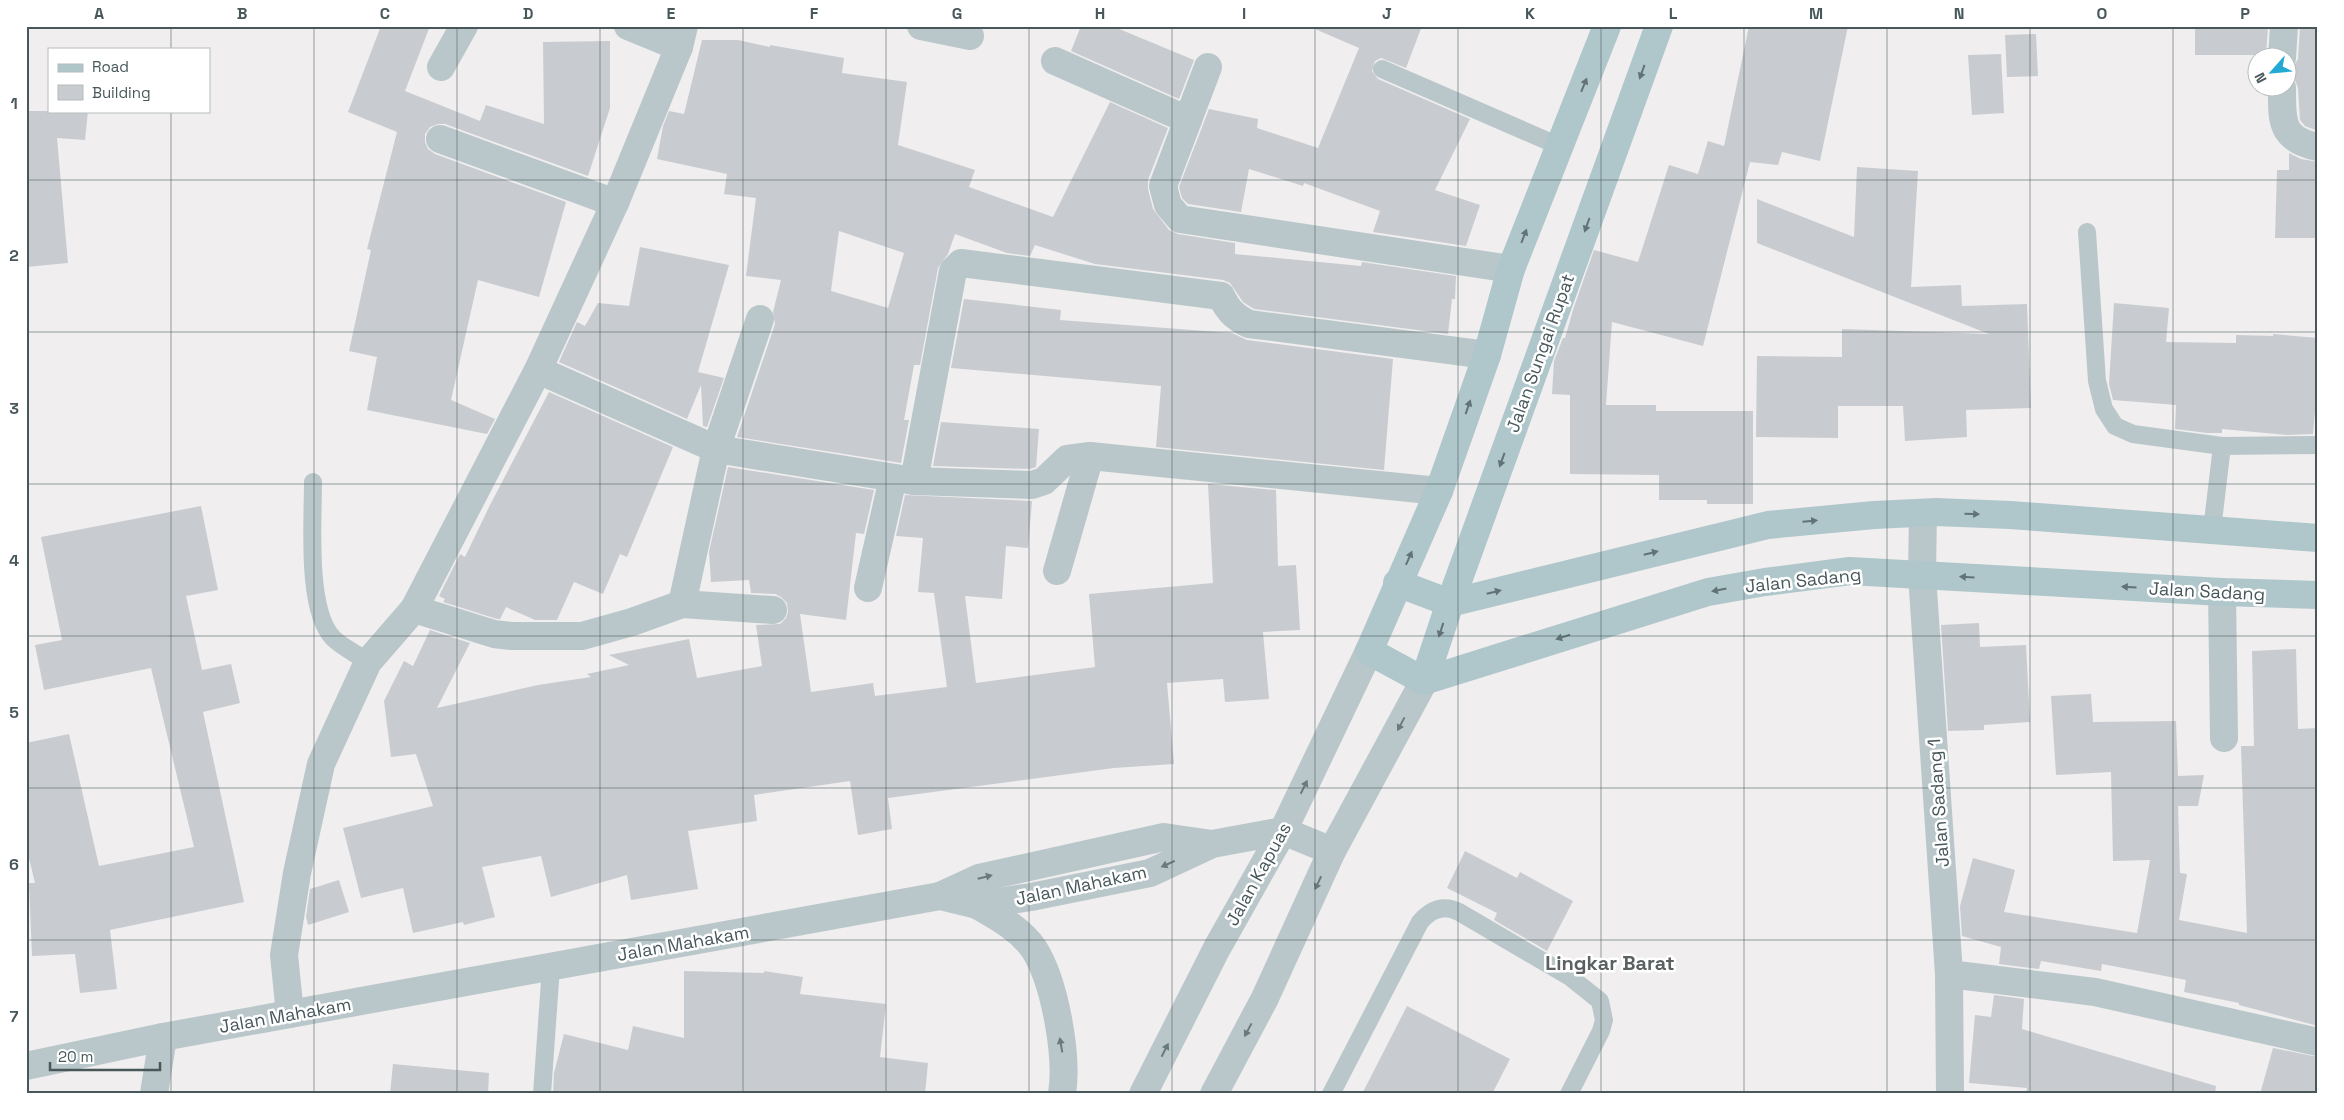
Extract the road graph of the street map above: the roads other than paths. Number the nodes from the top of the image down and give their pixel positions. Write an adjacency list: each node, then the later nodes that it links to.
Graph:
1 (464, 26): 11 (street)
2 (628, 26): 8 (street)
3 (920, 26): 7 (street)
4 (1607, 26): 17 (main road, one-way to 4)
5 (1659, 26): 41 (main road, Jalan Sungai Rupat, one-way to 41)
6 (2284, 26): 9 (street)
7 (970, 36)
8 (682, 37): 19 (street)
9 (2283, 48)
10 (1055, 61): 15 (street)
11 (441, 67)
12 (1208, 67): 15 (street)
13 (1382, 69): 17 (lane)
14 (2283, 98): 18 (street)
15 (1188, 120): 21 (street)
16 (440, 139): 19 (street)
17 (1559, 146): 21 (main road, one-way to 17)
18 (2318, 146)
19 (615, 203): 24 (street)
20 (2087, 232): 26 (lane)
21 (1511, 269): 23 (main road)
22 (760, 319): 27 (street)
23 (1486, 354): 29 (street); 31 (main road, one-way to 23)
24 (538, 370): 27 (street); 43 (street)
25 (2318, 445): 26 (lane)
26 (2222, 446): 33 (lane)
27 (716, 449): 29 (street); 42 (street)
28 (1090, 456): 29 (street); 31 (street); 35 (street)
29 (904, 480): 38 (street)
30 (313, 482): 46 (lane)
31 (1439, 491): 37 (main road, one-way to 31)
32 (1923, 513): 33 (main road, one-way to 33); 36 (street, Jalan Sadang 1); 41 (main road, one-way to 32)
33 (2212, 530): 34 (main road)
34 (2318, 538)
35 (1056, 571)
36 (1922, 574): 39 (main road, Jalan Sadang, one-way to 36); 47 (main road, Jalan Sadang, one-way to 47); 55 (street, Jalan Sadang 1)
37 (1398, 583): 41 (main road); 45 (main road)
38 (868, 588)
39 (2222, 592): 40 (main road, Jalan Sadang); 48 (street)
40 (2318, 595)
41 (1450, 603): 47 (main road, Jalan Sungai Rupat, one-way to 47)
42 (682, 604): 43 (street); 44 (street)
43 (414, 609): 46 (street)
44 (772, 610)
45 (1369, 652): 47 (main road); 49 (street, Jalan Kapuas, one-way to 45)
46 (368, 662): 56 (street)
47 (1424, 681): 51 (street, one-way to 51)
48 (2224, 738)
49 (1283, 831): 50 (street, Jalan Mahakam); 51 (street); 63 (street, Jalan Kapuas, one-way to 49)
50 (1212, 844): 52 (street, one-way to 50); 53 (street, Jalan Mahakam, one-way to 53)
51 (1332, 851): 64 (street, one-way to 64)
52 (940, 896): 53 (street, Jalan Mahakam); 54 (street, Jalan Mahakam)
53 (977, 905): 62 (street, one-way to 53)
54 (551, 967): 56 (street, Jalan Mahakam); 61 (lane)
55 (1949, 974): 58 (street); 67 (street, Jalan Sadang 1)
56 (290, 1014): 57 (street, Jalan Mahakam)
57 (163, 1037): 59 (street, Jalan Mahakam); 60 (street)
58 (2318, 1042)
59 (26, 1066)
60 (154, 1094)
61 (542, 1094)
62 (1062, 1094)
63 (1143, 1094)
64 (1214, 1094)
65 (1331, 1094): 66 (lane)
66 (1569, 1094)
67 (1950, 1094)

